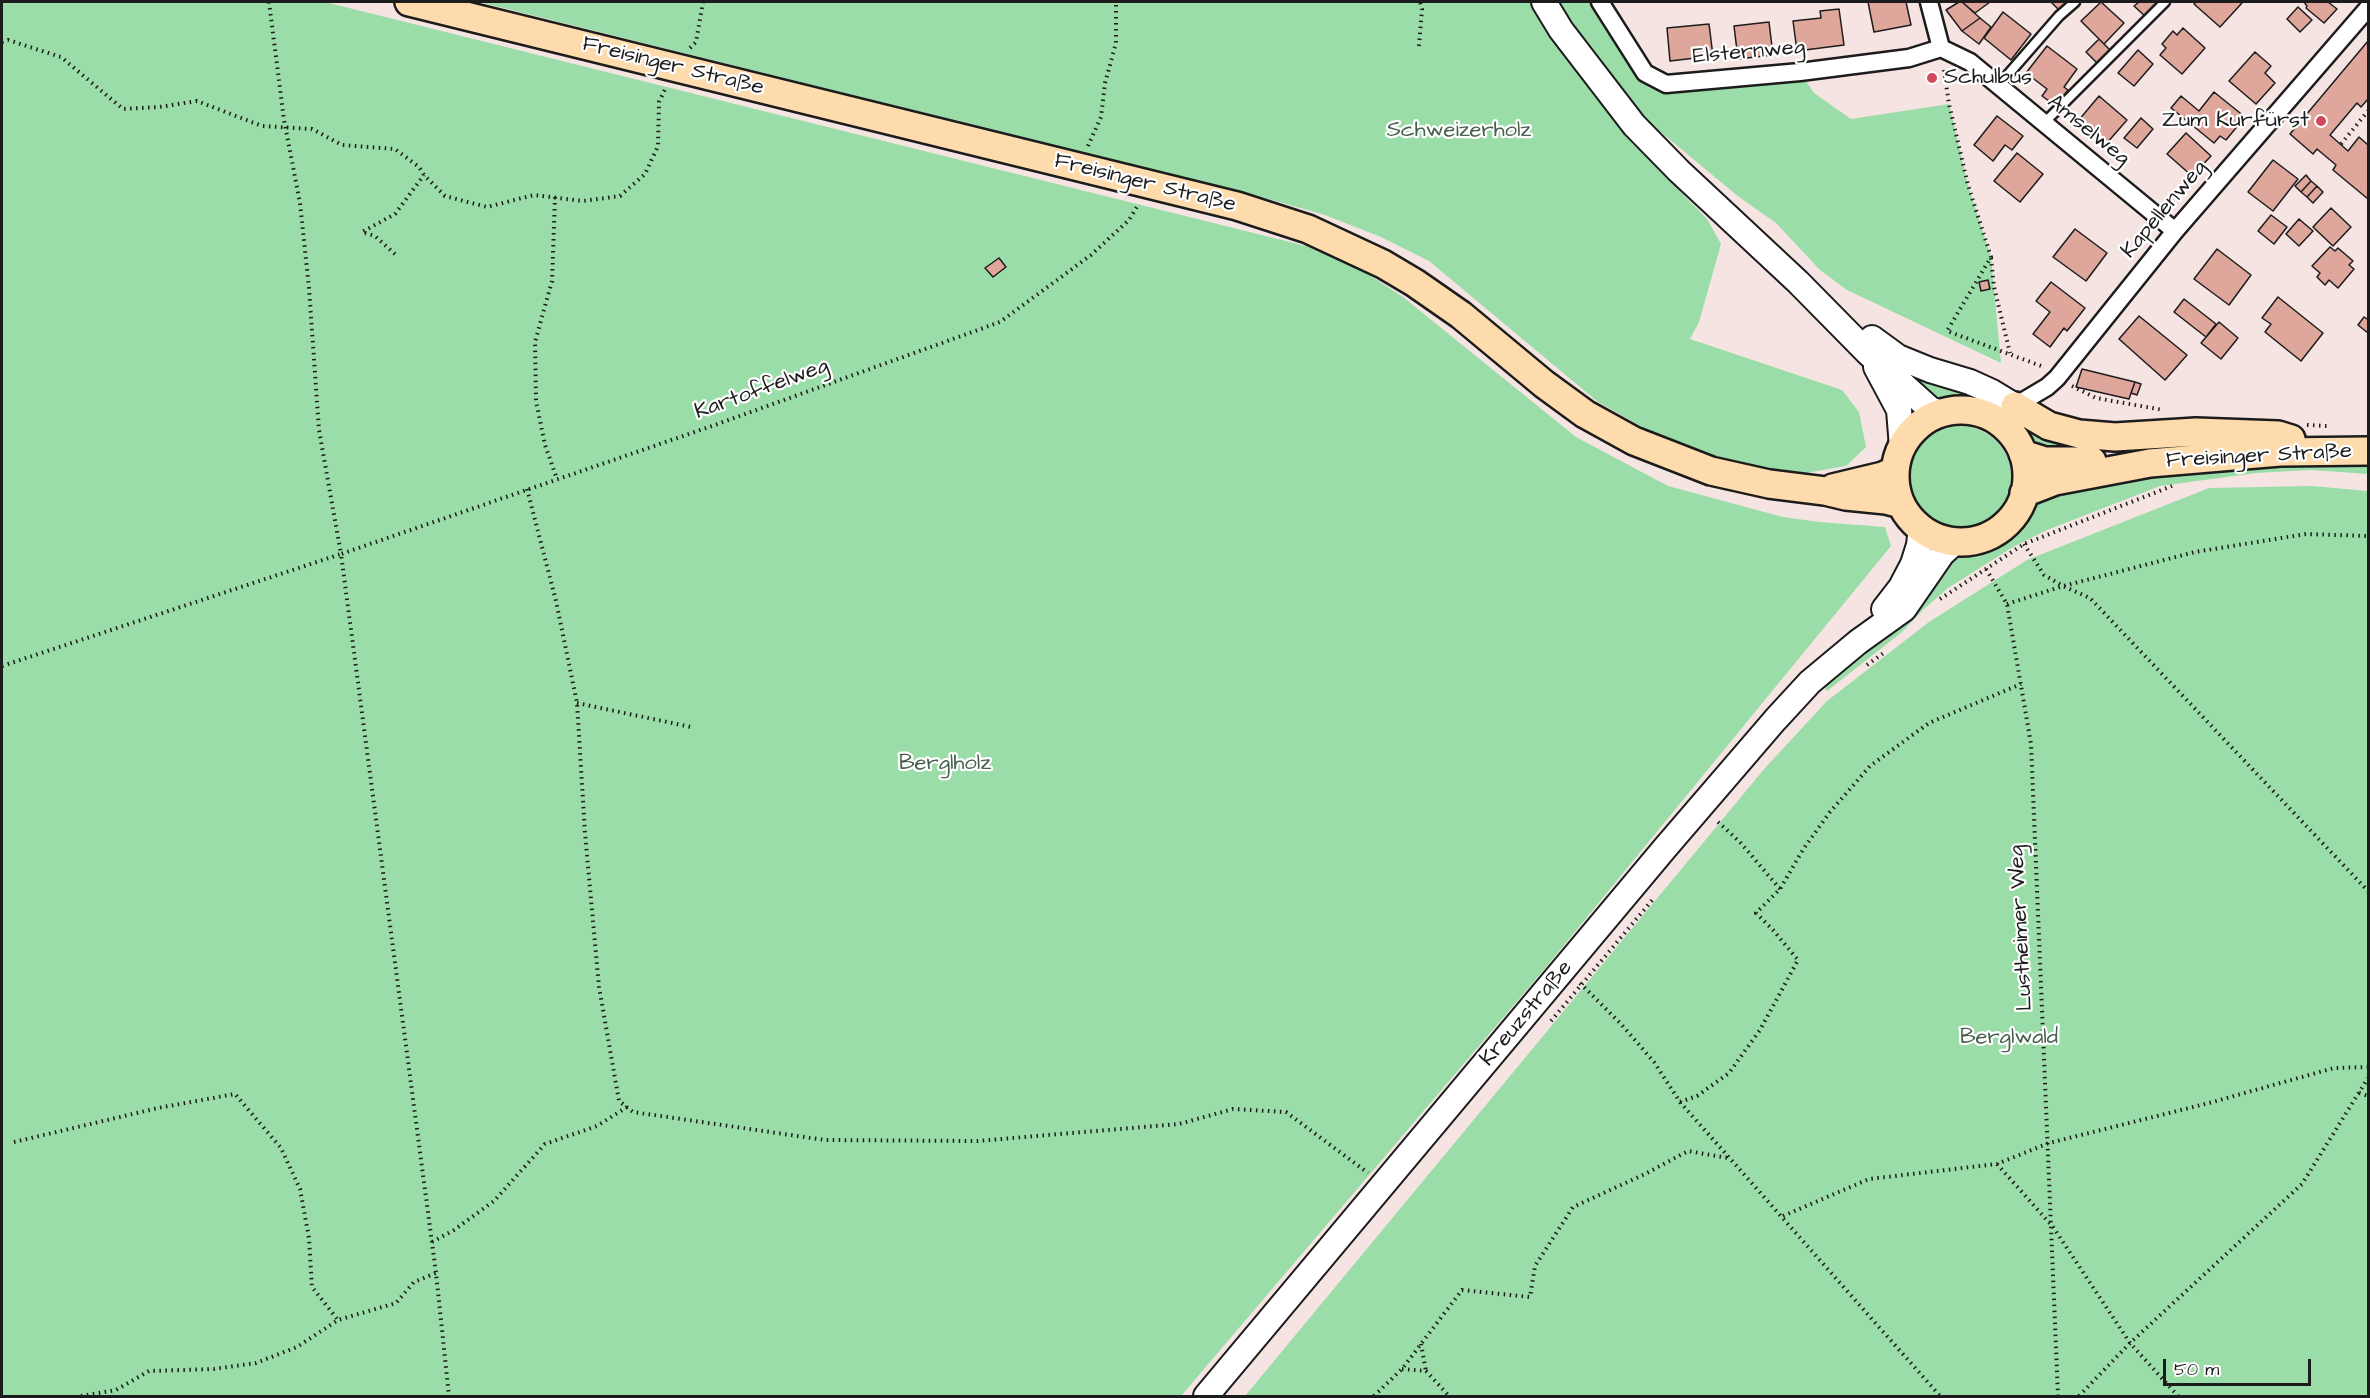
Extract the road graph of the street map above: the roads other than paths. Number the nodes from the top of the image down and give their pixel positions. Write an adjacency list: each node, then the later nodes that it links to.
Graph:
1 (409, 2): 21 (main road, Freisinger Straße)
2 (1544, 2): 12 (main road)
3 (1600, 2): 8 (street, Elsternweg)
4 (1929, 2): 8 (street)
5 (2075, 2): 9 (lane)
6 (2165, 2): 10 (lane)
7 (2368, 8): 11 (street, Kapellenweg)
8 (1941, 48): 9 (street, Amselweg)
9 (1998, 86): 10 (street, Amselweg)
10 (2044, 123): 11 (street, Amselweg)
11 (2175, 231): 14 (street, Kapellenweg)
12 (1798, 282): 13 (main road); 14 (main road)
13 (1867, 352): 15 (main road); 19 (main road)
14 (2015, 406): 16 (main road)
15 (1940, 413): 18 (main road); 19 (main road)
16 (2333, 438): 17 (main road, Freisinger Straße); 20 (main road, Freisinger Straße)
17 (2368, 451)
18 (2023, 454): 20 (main road); 22 (main road)
19 (1898, 458): 21 (main road); 23 (main road)
20 (2150, 463): 22 (main road)
21 (1825, 490): 23 (main road)
22 (2024, 493): 25 (main road)
23 (1901, 504): 24 (main road)
24 (1921, 528): 25 (main road); 26 (main road, Kreuzstraße)
25 (1955, 542): 26 (main road, Kreuzstraße)
26 (1858, 642): 27 (main road, Kreuzstraße)
27 (1206, 1396)

